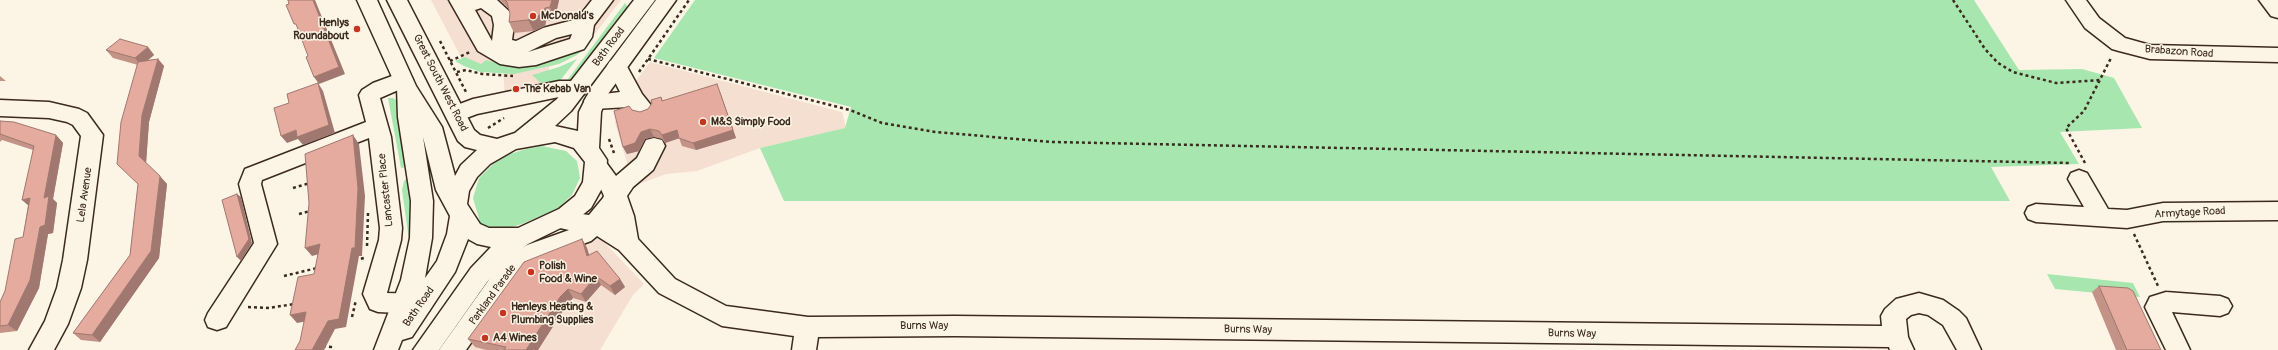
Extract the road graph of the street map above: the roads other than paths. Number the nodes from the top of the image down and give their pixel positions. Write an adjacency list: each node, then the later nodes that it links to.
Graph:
1 (367, 0): 13 (main road)
2 (397, 0): 17 (main road, Great South West Road)
3 (604, 0): 10 (main road)
4 (645, 0): 14 (main road, Bath Road)
5 (666, 0): 12 (main road, Bath Road)
6 (2076, 0): 11 (main road, Brabazon Road)
7 (2269, 0): 9 (main road)
8 (461, 4): 10 (main road); 10 (main road)
9 (2278, 11)
10 (577, 26)
11 (2278, 55)
12 (617, 66): 15 (main road, Bath Road); 15 (main road)
13 (405, 84): 18 (main road, Lancaster Place); 24 (main road); 32 (main road)
14 (577, 89): 17 (main road); 19 (main road, Bath Road)
15 (594, 101): 21 (main road, Bath Road)
16 (0, 108): 39 (main road, Lela Avenue)
17 (456, 114): 19 (main road, Great South West Road)
18 (378, 126): 32 (main road, Lancaster Place); 34 (main road)
19 (508, 144): 21 (main road); 24 (main road)
20 (654, 146): 23 (main road)
21 (593, 157): 23 (main road); 28 (main road)
22 (2079, 179): 27 (main road)
23 (615, 194): 29 (main road); 31 (main road)
24 (459, 210): 30 (main road); 32 (main road, Bath Road)
25 (2278, 211): 27 (main road, Armytage Road)
26 (2036, 213): 27 (main road, Armytage Road)
27 (2102, 218)
28 (559, 220): 29 (main road, Burns Way); 30 (main road)
29 (588, 229): 31 (main road, Burns Way); 42 (main road, Parkland Parade)
30 (520, 237): 41 (main road)
31 (627, 243): 35 (main road, Burns Way)
32 (413, 304): 40 (main road, Bath Road)
33 (2220, 306): 45 (main road)
34 (222, 313)
35 (808, 327): 36 (main road, Burns Way); 43 (main road)
36 (1490, 341): 37 (main road, Burns Way)
37 (1762, 343): 38 (main road, Burns Way)
38 (1899, 344): 44 (main road, Burns Way)
39 (42, 350)
40 (387, 350)
41 (426, 350)
42 (451, 350)
43 (804, 350)
44 (1969, 350)
45 (2178, 350)

